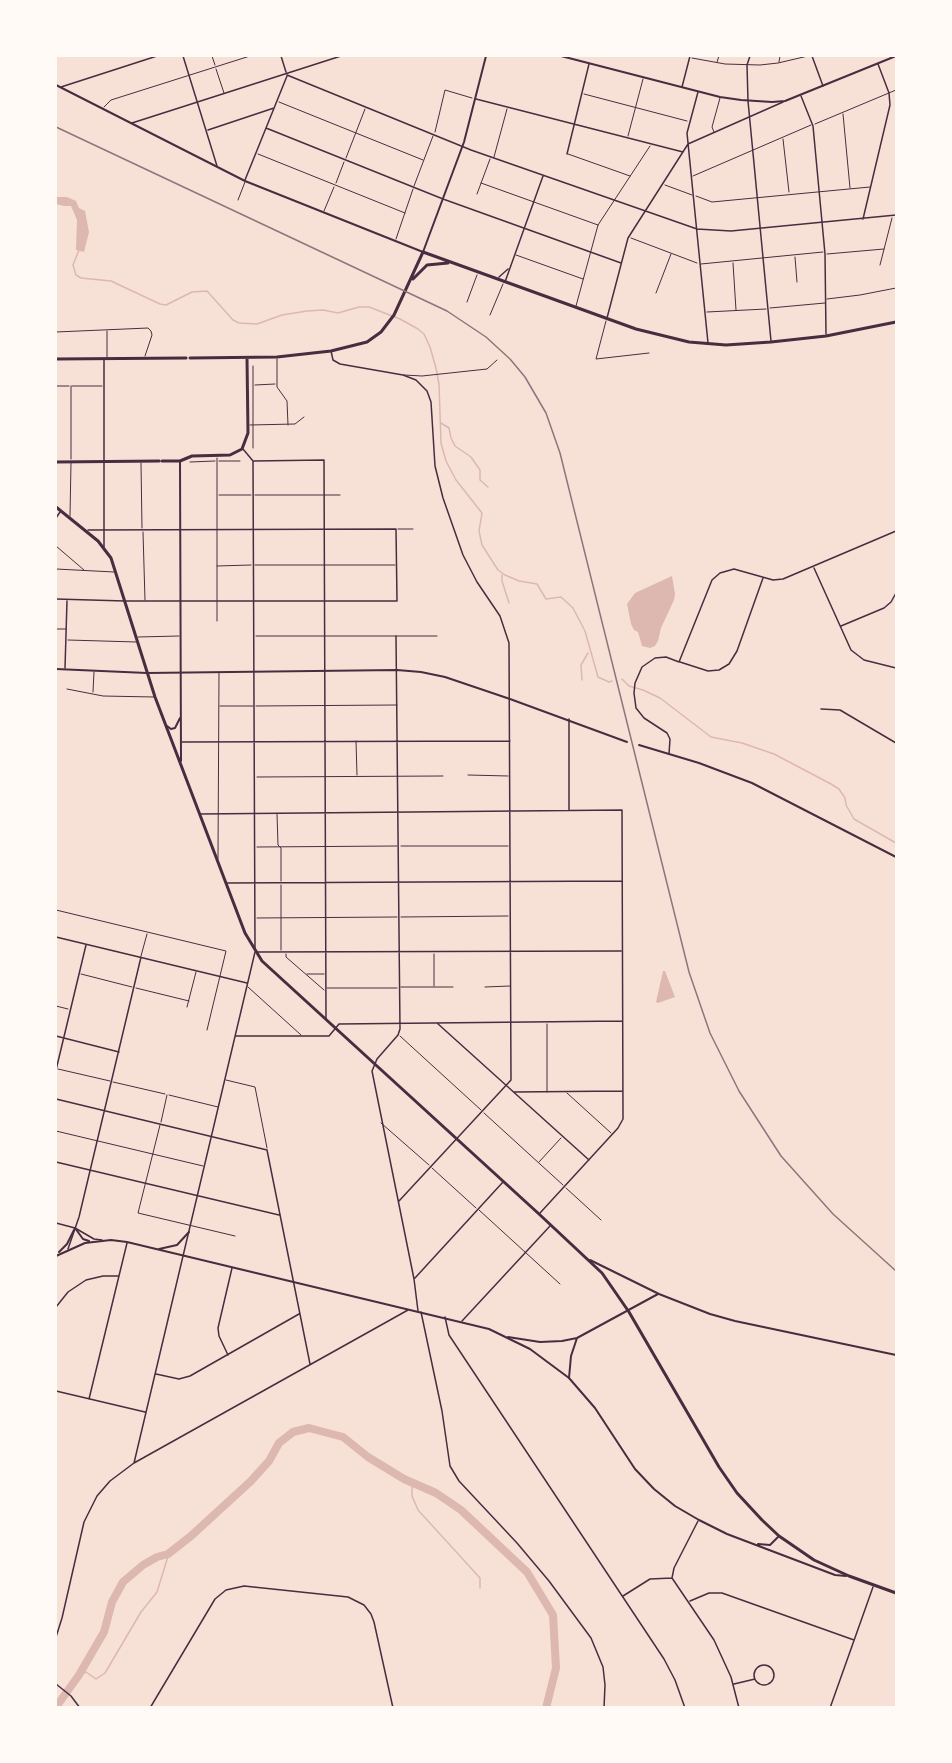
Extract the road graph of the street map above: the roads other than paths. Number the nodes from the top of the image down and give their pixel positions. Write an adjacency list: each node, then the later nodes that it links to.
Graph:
1 (155, 56): 27 (street)
2 (183, 56): 23 (street)
3 (212, 56): 21 (lane)
4 (250, 56): 21 (lane)
5 (281, 56): 22 (street)
6 (341, 56): 22 (street)
7 (486, 56): 36 (main road)
8 (561, 56): 16 (main road)
9 (690, 56): 17 (lane); 28 (street)
10 (719, 56): 17 (lane)
11 (750, 56): 20 (street)
12 (780, 56): 18 (lane)
13 (808, 56): 18 (lane)
14 (812, 56): 26 (street)
15 (897, 56): 19 (main road)
16 (590, 63): 24 (main road); 32 (street)
17 (717, 63): 20 (lane)
18 (778, 63): 20 (lane)
19 (878, 63): 26 (main road); 33 (street)
20 (747, 65): 38 (street)
21 (215, 66): 23 (lane); 31 (lane)
22 (287, 74): 31 (street); 37 (street); 41 (street)
23 (189, 75): 40 (street); 45 (lane)
24 (644, 77): 28 (main road); 44 (lane)
25 (56, 85): 27 (main road)
26 (823, 86): 34 (main road)
27 (60, 87): 45 (main road)
28 (682, 87): 30 (main road)
29 (897, 90): 33 (lane)
30 (698, 91): 35 (main road); 48 (street)
31 (224, 93): 40 (street)
32 (582, 93): 44 (lane); 50 (street)
33 (890, 93): 46 (lane); 80 (street)
34 (801, 95): 39 (main road); 51 (street)
35 (720, 97): 38 (main road); 54 (lane)
36 (475, 99): 42 (street); 56 (lane); 61 (main road)
37 (277, 101): 43 (street); 55 (lane)
38 (747, 101): 39 (main road); 47 (street)
39 (785, 101): 47 (street)
40 (198, 102): 49 (street); 53 (street)
41 (365, 107): 55 (lane); 56 (street)
42 (507, 107): 50 (street); 67 (lane)
43 (274, 108): 52 (street); 53 (street)
44 (636, 108): 48 (lane); 58 (lane)
45 (103, 109): 49 (main road)
46 (843, 112): 51 (lane); 79 (lane)
47 (749, 117): 54 (street); 62 (street)
48 (690, 122): 60 (street)
49 (131, 123): 70 (main road)
50 (574, 124): 58 (street); 65 (street)
51 (813, 125): 57 (lane); 81 (street)
52 (267, 128): 64 (street); 68 (street)
53 (207, 130): 70 (street)
54 (715, 133): 60 (street)
55 (356, 134): 68 (lane); 69 (lane)
56 (433, 135): 61 (street); 69 (lane)
57 (783, 137): 62 (lane); 83 (lane)
58 (628, 138): 59 (street)
59 (651, 144): 63 (street); 72 (lane)
60 (688, 144): 63 (street); 73 (street)
61 (462, 146): 66 (street); 86 (main road)
62 (752, 149): 73 (lane); 85 (street)
63 (684, 152): 76 (street)
64 (256, 154): 74 (street); 77 (lane)
65 (567, 154): 72 (lane)
66 (490, 157): 67 (street); 75 (lane)
67 (494, 158): 71 (street)
68 (345, 160): 77 (lane); 78 (street)
69 (424, 161): 78 (lane)
70 (218, 168): 74 (main road)
71 (543, 175): 88 (street); 89 (street)
72 (631, 176): 88 (lane)
73 (692, 177): 84 (street)
74 (245, 181): 87 (lane); 91 (main road)
75 (481, 183): 82 (lane); 89 (lane)
76 (663, 184): 84 (lane); 90 (street)
77 (335, 185): 91 (lane); 92 (lane)
78 (414, 187): 86 (street); 92 (lane)
79 (850, 188): 80 (lane); 81 (lane)
80 (870, 188): 95 (street)
81 (819, 192): 83 (lane); 96 (street)
82 (477, 194)
83 (789, 194): 85 (lane)
84 (693, 195): 85 (lane); 100 (street)
85 (757, 197): 99 (street)
86 (443, 199): 98 (street); 104 (main road)
87 (238, 200)
88 (614, 200): 90 (street); 97 (lane)
89 (533, 201): 97 (lane); 98 (street)
90 (645, 212): 100 (street); 101 (street)
91 (324, 213): 102 (main road)
92 (405, 213): 102 (lane)
93 (897, 215): 94 (street)
94 (892, 216): 95 (street); 103 (lane)
95 (862, 219): 96 (street)
96 (822, 223): 99 (street); 107 (street)
97 (598, 225): 105 (lane)
98 (524, 228): 105 (street); 108 (street)
99 (760, 228): 100 (street); 110 (street)
100 (697, 229): 114 (street)
101 (629, 237): 106 (lane); 113 (street)
102 (395, 241): 104 (main road)
103 (884, 249): 107 (lane); 115 (lane)
104 (423, 252): 112 (main road); 122 (main road)
105 (591, 252): 113 (street); 119 (lane)
106 (672, 252): 114 (lane); 124 (lane)
107 (825, 253): 109 (lane); 125 (street)
108 (514, 255): 116 (street); 119 (lane)
109 (795, 255): 110 (lane); 120 (lane)
110 (763, 258): 111 (lane); 129 (street)
111 (733, 261): 114 (lane); 131 (lane)
112 (452, 263): 117 (main road); 122 (main road)
113 (621, 263): 133 (street)
114 (700, 264): 130 (street)
115 (880, 265)
116 (509, 268): 118 (street); 121 (street)
117 (477, 273): 118 (main road); 126 (lane)
118 (490, 278): 121 (main road)
119 (584, 279): 128 (lane)
120 (797, 282)
121 (504, 283): 128 (main road); 132 (lane)
122 (408, 285): 140 (main road)
123 (897, 288): 125 (lane)
124 (656, 293)
125 (825, 299): 127 (street)
126 (467, 302)
127 (825, 303): 129 (lane); 137 (street)
128 (576, 308): 133 (main road)
129 (768, 308): 131 (lane); 138 (street)
130 (705, 312): 131 (lane); 139 (street)
131 (736, 312)
132 (490, 315)
133 (606, 319): 139 (main road); 141 (lane)
134 (897, 322): 137 (main road)
135 (107, 330): 136 (lane); 145 (lane); 146 (lane)
136 (56, 332)
137 (826, 336): 138 (main road)
138 (771, 342): 139 (main road)
139 (708, 344)
140 (331, 351): 142 (main road); 149 (street)
141 (649, 353)
142 (277, 357): 143 (main road); 150 (lane)
143 (247, 358): 146 (main road); 151 (main road)
144 (56, 359): 145 (main road)
145 (105, 359): 146 (main road); 155 (street)
146 (145, 359)
147 (497, 360): 149 (lane)
148 (253, 366): 152 (lane)
149 (403, 375): 236 (street)
150 (277, 384): 152 (lane); 159 (lane)
151 (247, 385): 152 (lane); 157 (main road)
152 (253, 385): 158 (lane)
153 (56, 386): 154 (lane)
154 (71, 386): 155 (lane); 169 (lane)
155 (104, 386): 170 (street)
156 (304, 417): 159 (lane)
157 (248, 424): 158 (lane); 161 (main road)
158 (253, 424): 159 (lane); 160 (lane)
159 (288, 424)
160 (253, 448)
161 (242, 449): 162 (main road); 167 (street)
162 (217, 456): 164 (main road); 165 (lane)
163 (141, 461): 164 (main road); 170 (main road); 185 (lane)
164 (180, 461): 186 (main road)
165 (217, 461): 166 (lane); 171 (lane); 172 (lane)
166 (240, 461)
167 (253, 461): 173 (street); 174 (street)
168 (56, 462): 169 (main road)
169 (71, 462): 170 (main road); 179 (lane)
170 (104, 462): 184 (street)
171 (190, 462)
172 (217, 495): 173 (lane); 187 (lane)
173 (253, 495): 174 (lane); 188 (street)
174 (324, 495): 175 (lane); 180 (street)
175 (340, 495)
176 (56, 507): 177 (main road)
177 (61, 511): 178 (street); 179 (main road)
178 (56, 518)
179 (70, 519): 183 (main road)
180 (324, 529): 181 (street); 188 (street); 192 (street)
181 (396, 529): 182 (lane); 193 (street)
182 (413, 529)
183 (84, 530): 184 (street); 191 (main road)
184 (104, 530): 185 (street); 191 (street)
185 (143, 530): 186 (street); 205 (lane)
186 (180, 530): 187 (street); 206 (main road)
187 (217, 530): 188 (street); 194 (lane)
188 (253, 530): 195 (street)
189 (897, 531): 196 (street)
190 (56, 546): 198 (lane)
191 (104, 547): 199 (main road)
192 (324, 565): 193 (lane); 195 (lane); 209 (street)
193 (396, 565): 209 (street)
194 (217, 566): 195 (lane); 207 (lane)
195 (254, 566): 208 (street)
196 (814, 567): 200 (street); 211 (street)
197 (56, 569): 198 (lane)
198 (84, 570): 199 (lane)
199 (117, 572): 204 (main road)
200 (763, 577): 222 (street); 222 (street)
201 (897, 593): 211 (street)
202 (56, 599): 203 (street)
203 (67, 600): 204 (street); 213 (street)
204 (125, 601): 205 (street); 219 (main road)
205 (145, 601): 206 (street)
206 (180, 601): 207 (street); 214 (main road)
207 (217, 601): 208 (street); 210 (lane)
208 (254, 601): 209 (street); 215 (street)
209 (325, 601): 216 (street)
210 (217, 621)
211 (840, 626): 223 (street)
212 (56, 629): 213 (lane)
213 (66, 629): 220 (street)
214 (180, 636): 219 (lane); 230 (main road)
215 (254, 636): 216 (lane); 228 (street)
216 (325, 636): 217 (lane); 229 (street)
217 (396, 636): 218 (lane); 227 (street)
218 (437, 636)
219 (136, 637): 221 (main road)
220 (66, 639): 221 (lane); 225 (street)
221 (138, 642): 232 (main road)
222 (679, 662): 255 (street)
223 (897, 668)
224 (56, 669): 225 (main road)
225 (64, 669): 226 (main road)
226 (94, 670): 232 (main road); 234 (lane)
227 (397, 670): 229 (main road); 236 (main road); 237 (street)
228 (254, 671): 229 (main road); 231 (main road); 239 (street)
229 (325, 671): 240 (street)
230 (181, 672): 231 (main road); 232 (main road); 243 (main road)
231 (219, 672): 238 (lane)
232 (147, 673): 235 (main road)
233 (67, 689): 234 (lane)
234 (93, 695): 235 (lane)
235 (155, 697): 242 (main road)
236 (510, 699): 244 (main road); 249 (street)
237 (397, 705): 240 (lane); 245 (street)
238 (219, 706): 239 (lane); 251 (lane)
239 (254, 706): 240 (lane); 246 (street)
240 (326, 706): 247 (street)
241 (821, 709): 253 (street)
242 (161, 712): 243 (main road); 256 (main road)
243 (181, 712): 250 (main road)
244 (569, 719): 252 (main road); 264 (street)
245 (397, 740): 248 (street); 249 (street); 259 (street)
246 (254, 741): 247 (street); 251 (street); 262 (street)
247 (326, 741): 248 (street); 263 (street)
248 (356, 741): 258 (lane)
249 (510, 741): 261 (street)
250 (181, 742): 251 (street); 256 (main road)
251 (218, 742): 269 (lane)
252 (627, 742)
253 (897, 743)
254 (639, 745): 255 (main road)
255 (669, 754): 277 (main road)
256 (181, 765): 268 (main road)
257 (468, 775): 261 (lane)
258 (357, 776): 259 (lane); 263 (lane)
259 (398, 776): 260 (lane); 267 (street)
260 (443, 776)
261 (510, 776): 265 (street)
262 (255, 777): 263 (lane); 270 (street)
263 (326, 777): 266 (street)
264 (569, 811): 265 (street); 279 (street)
265 (510, 812): 267 (street); 273 (street)
266 (326, 813): 267 (street); 271 (street); 276 (street)
267 (398, 813): 272 (street)
268 (200, 814): 269 (street); 278 (main road)
269 (218, 814): 270 (street); 278 (lane)
270 (255, 814): 271 (street); 274 (street)
271 (277, 814): 275 (lane)
272 (398, 846): 273 (lane); 276 (lane); 285 (street)
273 (510, 846): 280 (street)
274 (255, 847): 275 (lane); 282 (street)
275 (279, 847): 276 (lane); 283 (lane)
276 (327, 847): 284 (street)
277 (897, 857)
278 (218, 864): 281 (main road)
279 (622, 880): 280 (street); 295 (street)
280 (510, 881): 285 (street); 287 (street)
281 (225, 882): 282 (street); 296 (main road)
282 (255, 882): 283 (street); 290 (street)
283 (281, 882): 284 (street); 291 (lane)
284 (327, 882): 285 (street); 288 (street)
285 (398, 882): 289 (street)
286 (56, 910): 292 (lane)
287 (510, 916): 289 (lane); 302 (street)
288 (327, 917): 289 (lane); 291 (lane); 299 (street)
289 (399, 917): 300 (street)
290 (255, 918): 291 (lane); 296 (street)
291 (281, 918): 297 (lane)
292 (147, 932): 303 (lane); 308 (lane)
293 (56, 937): 294 (street)
294 (86, 944): 303 (street); 305 (street)
295 (622, 951): 302 (street); 322 (street)
296 (255, 952): 297 (street); 309 (street); 321 (main road)
297 (281, 952): 298 (street)
298 (286, 952): 299 (street); 306 (lane)
299 (327, 952): 300 (street); 307 (street)
300 (399, 952): 301 (street); 312 (street)
301 (434, 952): 302 (street); 313 (lane)
302 (510, 952): 310 (street)
303 (141, 957): 304 (street); 311 (street)
304 (196, 970): 308 (street); 317 (lane)
305 (79, 974): 311 (lane); 320 (street)
306 (305, 974): 307 (lane); 316 (lane)
307 (327, 974): 316 (street)
308 (220, 976): 309 (street); 328 (lane)
309 (248, 984): 331 (street); 332 (lane)
310 (510, 986): 315 (lane); 323 (street)
311 (134, 987): 317 (lane); 334 (street)
312 (399, 987): 313 (lane); 316 (lane); 325 (street)
313 (434, 987): 314 (lane)
314 (453, 987)
315 (485, 987)
316 (327, 989): 321 (street)
317 (189, 1001): 319 (lane)
318 (56, 1005): 320 (lane)
319 (187, 1007)
320 (70, 1009): 333 (street)
321 (326, 1021): 327 (main road)
322 (623, 1021): 324 (street); 343 (street)
323 (511, 1022): 324 (street); 326 (street); 339 (street)
324 (547, 1022): 341 (lane)
325 (400, 1023): 326 (street); 327 (street); 329 (street)
326 (436, 1023): 339 (street)
327 (335, 1028): 332 (street); 335 (main road)
328 (207, 1030)
329 (398, 1035): 335 (street); 348 (lane)
330 (56, 1036): 333 (street)
331 (235, 1036): 332 (street); 337 (street)
332 (302, 1036)
333 (63, 1038): 334 (street); 336 (street)
334 (118, 1052): 338 (street)
335 (374, 1063): 349 (street); 355 (main road)
336 (56, 1069): 338 (lane)
337 (225, 1080): 346 (street); 357 (lane)
338 (111, 1082): 344 (lane); 347 (street)
339 (506, 1085): 340 (street); 348 (street)
340 (513, 1092): 341 (street); 354 (street)
341 (547, 1092): 342 (street)
342 (566, 1092): 343 (street); 352 (lane)
343 (624, 1092): 352 (street)
344 (167, 1095): 346 (lane); 350 (lane)
345 (56, 1099): 347 (street)
346 (219, 1107): 353 (street)
347 (104, 1111): 350 (street); 356 (street)
348 (482, 1111): 355 (street); 361 (lane)
349 (381, 1123): 363 (lane); 369 (street)
350 (160, 1125): 353 (street); 358 (lane)
351 (56, 1131): 356 (lane)
352 (612, 1135): 359 (street)
353 (212, 1136): 357 (street); 362 (street)
354 (562, 1136): 359 (street); 361 (lane)
355 (457, 1139): 363 (street); 365 (main road)
356 (97, 1141): 358 (lane); 364 (street)
357 (267, 1150): 372 (street)
358 (153, 1154): 362 (lane); 366 (lane)
359 (589, 1160): 367 (street)
360 (56, 1162): 364 (street)
361 (538, 1162): 367 (lane)
362 (205, 1166): 368 (street)
363 (431, 1167): 369 (street); 370 (lane)
364 (90, 1170): 366 (street); 377 (street)
365 (503, 1181): 370 (street); 371 (main road)
366 (145, 1183): 368 (street); 376 (lane)
367 (565, 1187): 371 (street); 373 (lane)
368 (198, 1196): 372 (street); 376 (street)
369 (399, 1201): 391 (street)
370 (478, 1209): 385 (lane); 391 (street)
371 (539, 1214): 375 (main road)
372 (280, 1216): 392 (street)
373 (602, 1220)
374 (56, 1223): 377 (street)
375 (551, 1225): 385 (street); 388 (main road)
376 (190, 1226): 378 (street); 379 (lane)
377 (75, 1228): 380 (street); 381 (main road); 383 (street); 386 (main road)
378 (189, 1232): 384 (main road); 387 (street)
379 (235, 1236)
380 (103, 1240): 381 (main road); 382 (main road)
381 (91, 1242): 383 (main road)
382 (128, 1242): 384 (main road); 390 (street)
383 (68, 1249): 386 (main road)
384 (158, 1250): 387 (main road)
385 (525, 1252): 393 (lane); 401 (street)
386 (56, 1256)
387 (183, 1256): 389 (main road); 407 (street)
388 (590, 1260): 394 (main road); 398 (main road)
389 (232, 1267): 392 (main road); 404 (street)
390 (119, 1277): 395 (street); 410 (street)
391 (414, 1279): 397 (street)
392 (293, 1281): 396 (main road); 399 (street)
393 (560, 1284)
394 (659, 1294): 398 (main road); 405 (main road)
395 (56, 1307)
396 (409, 1309): 397 (main road); 406 (street)
397 (419, 1311): 400 (main road); 430 (street)
398 (629, 1312): 403 (main road); 414 (main road)
399 (300, 1314): 404 (street); 406 (street)
400 (445, 1317): 401 (main road); 420 (street)
401 (462, 1321): 402 (main road)
402 (508, 1337): 403 (main road); 408 (main road)
403 (577, 1338): 408 (main road)
404 (228, 1355): 407 (street)
405 (897, 1355)
406 (310, 1365): 412 (street)
407 (155, 1373): 411 (street)
408 (569, 1378): 413 (main road)
409 (56, 1391): 410 (street)
410 (89, 1399): 411 (street)
411 (146, 1413): 412 (street)
412 (134, 1463): 422 (street)
413 (699, 1520): 415 (main road); 417 (street)
414 (779, 1536): 415 (main road); 416 (main road)
415 (749, 1542): 416 (main road)
416 (849, 1576): 418 (main road)
417 (672, 1578): 420 (street); 421 (street)
418 (874, 1585): 419 (main road); 423 (street)
419 (897, 1593)
420 (622, 1597): 431 (street)
421 (689, 1602): 423 (street); 426 (street)
422 (56, 1637)
423 (854, 1640): 433 (street)
424 (755, 1678): 424 (street); 426 (street)
425 (56, 1684): 427 (street)
426 (733, 1685): 432 (street)
427 (80, 1707)
428 (150, 1707): 429 (street)
429 (393, 1707)
430 (604, 1707)
431 (685, 1707)
432 (739, 1707)
433 (830, 1707)

